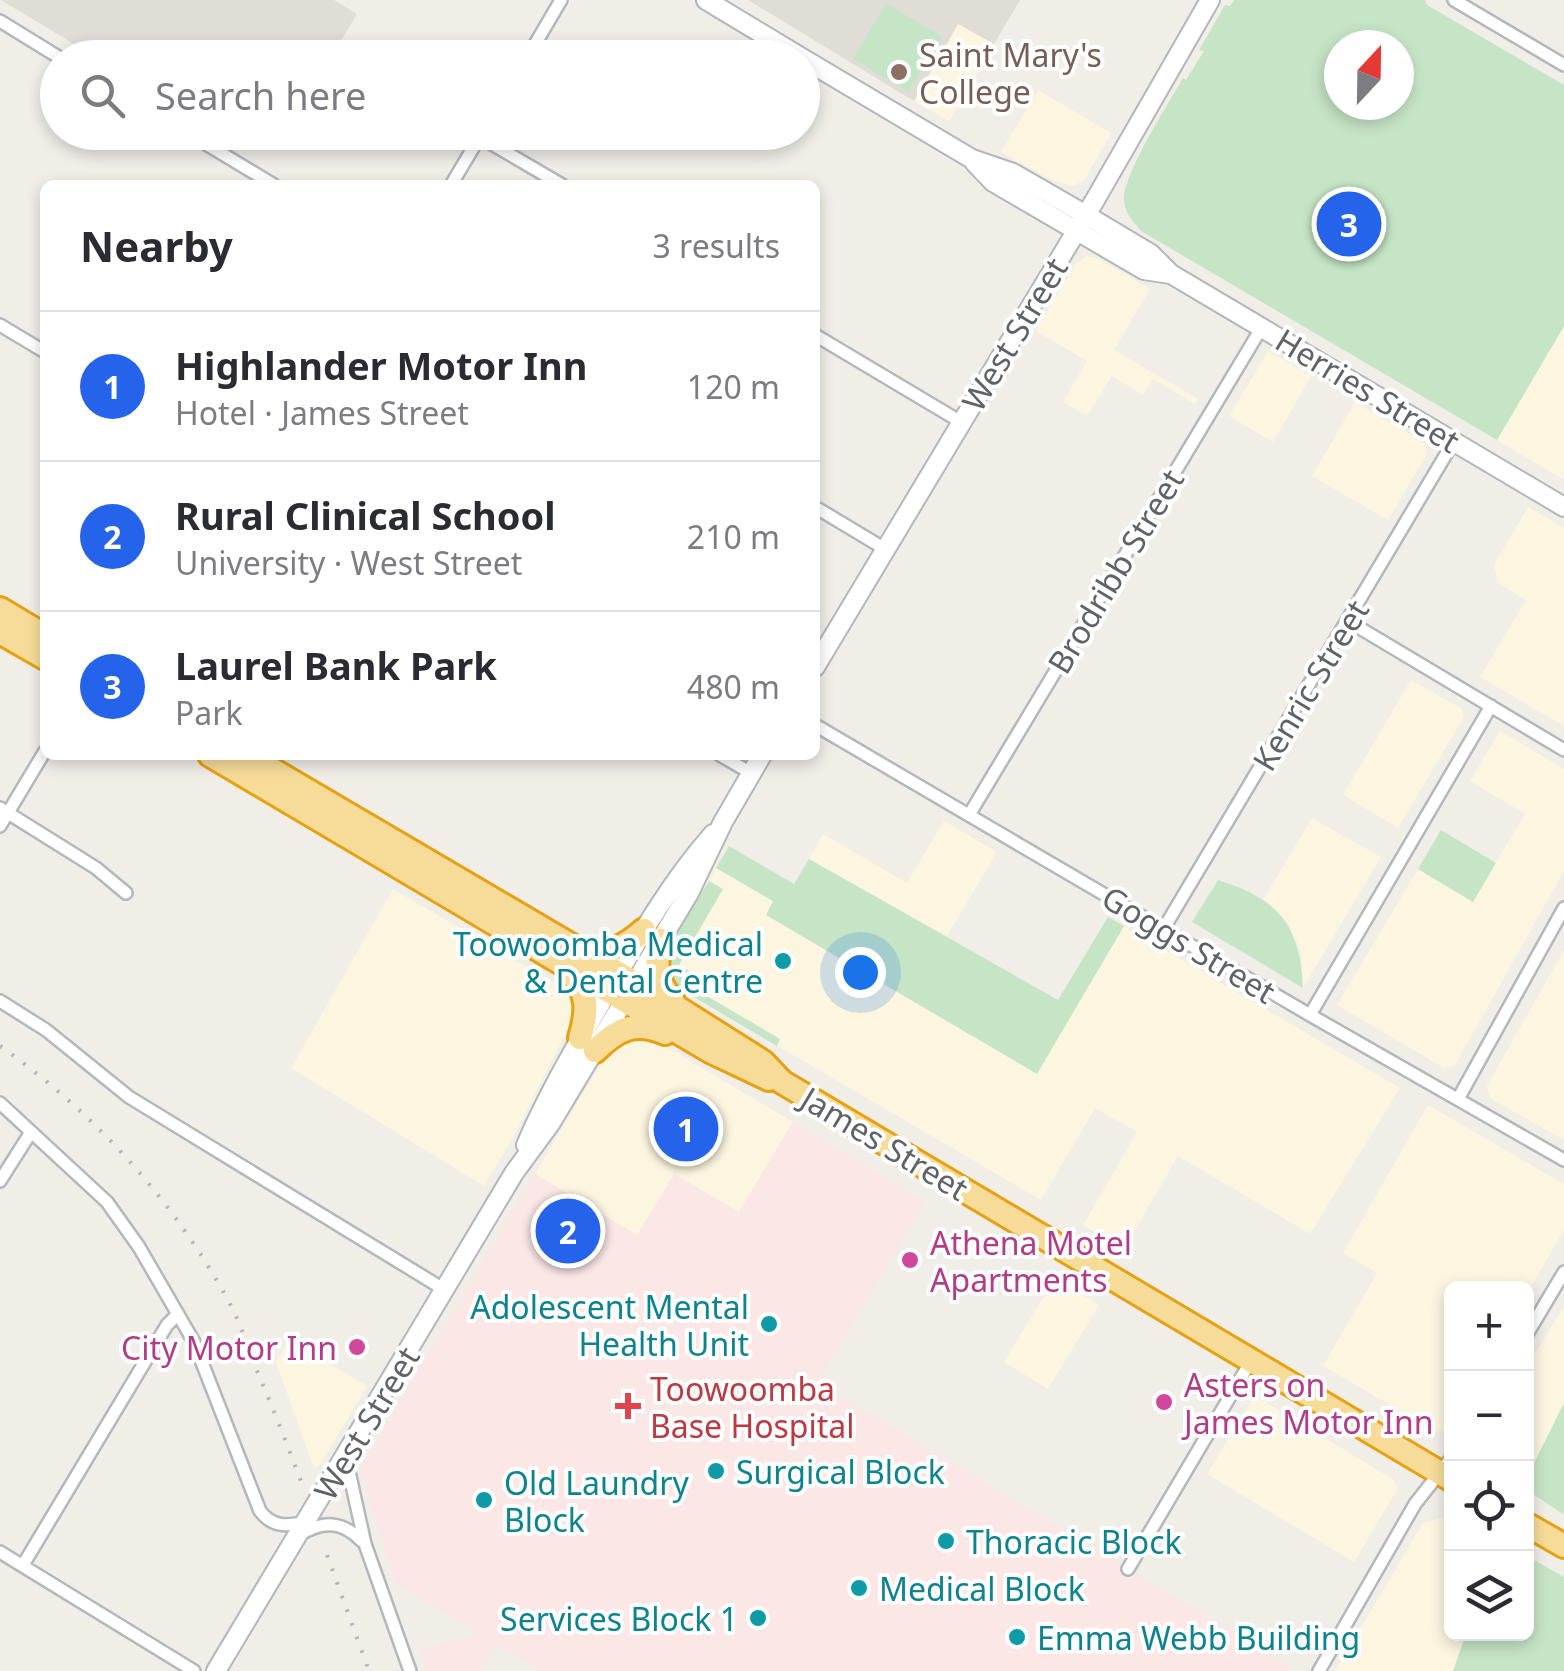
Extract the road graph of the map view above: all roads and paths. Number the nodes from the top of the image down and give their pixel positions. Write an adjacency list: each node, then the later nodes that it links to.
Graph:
1 (561, 0): 6 (street)
2 (706, 0): 7 (main road, Herries Street)
3 (1210, 0): 17 (main road, West Street)
4 (1454, 0): 9 (street)
5 (0, 22): 8 (street)
6 (538, 40)
7 (772, 40)
8 (40, 46)
9 (1564, 65)
10 (820, 69): 17 (main road, Herries Street)
11 (216, 150): 14 (street)
12 (472, 150): 15 (street)
13 (506, 150): 16 (street)
14 (266, 180)
15 (454, 180)
16 (554, 180)
17 (1081, 222): 19 (main road, Herries Street); 22 (main road, West Street)
18 (0, 325): 21 (street)
19 (1262, 326): 23 (main road, Herries Street); 43 (street, Brodribb Street)
20 (820, 338): 22 (street)
21 (40, 349)
22 (960, 422): 26 (main road, West Street)
23 (1454, 442): 24 (main road, Herries Street); 28 (street, Kenric Street)
24 (1564, 506)
25 (820, 510): 26 (street)
26 (885, 549): 32 (main road, West Street)
27 (0, 609): 30 (highway)
28 (1348, 621): 33 (street); 47 (street, Kenric Street)
29 (0, 632): 31 (highway)
30 (40, 633)
31 (40, 655)
32 (820, 659)
33 (1491, 706): 35 (street); 53 (street)
34 (820, 729): 43 (street, Goggs Street)
35 (1564, 750)
36 (40, 758): 42 (street)
37 (219, 760): 49 (highway, James Street)
38 (255, 760): 49 (highway, James Street)
39 (728, 760): 41 (street)
40 (759, 760): 41 (main road, West Street)
41 (751, 774): 48 (main road, West Street)
42 (4, 811): 44 (street); 45 (street)
43 (969, 815): 47 (street, Goggs Street)
44 (0, 826)
45 (126, 893)
46 (1564, 908): 57 (street)
47 (1164, 928): 53 (street, Goggs Street)
48 (652, 935): 49 (highway); 50 (main road, West Street); 52 (highway)
49 (567, 955): 50 (highway, James Street); 54 (highway)
50 (622, 987): 52 (highway, James Street); 54 (main road, West Street); 55 (highway, James Street)
51 (0, 1001): 63 (street)
52 (681, 1010): 56 (highway, James Street)
53 (1310, 1015): 57 (street, Goggs Street)
54 (588, 1044): 55 (highway); 63 (main road, West Street)
55 (702, 1046): 56 (highway, James Street)
56 (782, 1082): 66 (highway, James Street)
57 (1458, 1098): 60 (street, Goggs Street)
58 (0, 1103): 59 (street)
59 (31, 1132): 61 (street); 64 (street)
60 (1564, 1160)
61 (0, 1181)
62 (1564, 1272): 65 (street)
63 (445, 1290): 67 (main road, West Street)
64 (178, 1314): 70 (street); 75 (street)
65 (1534, 1323)
66 (1251, 1361): 68 (highway, James Street); 76 (street)
67 (346, 1458): 70 (main road, West Street); 72 (street)
68 (1444, 1468)
69 (1444, 1473): 80 (street)
70 (302, 1529): 72 (street); 78 (main road, West Street)
71 (1534, 1529): 73 (highway)
72 (365, 1544): 79 (street)
73 (1564, 1546)
74 (0, 1552): 75 (street)
75 (23, 1565): 77 (street)
76 (1128, 1569)
77 (194, 1671)
78 (216, 1671)
79 (410, 1671)
80 (1319, 1671)

